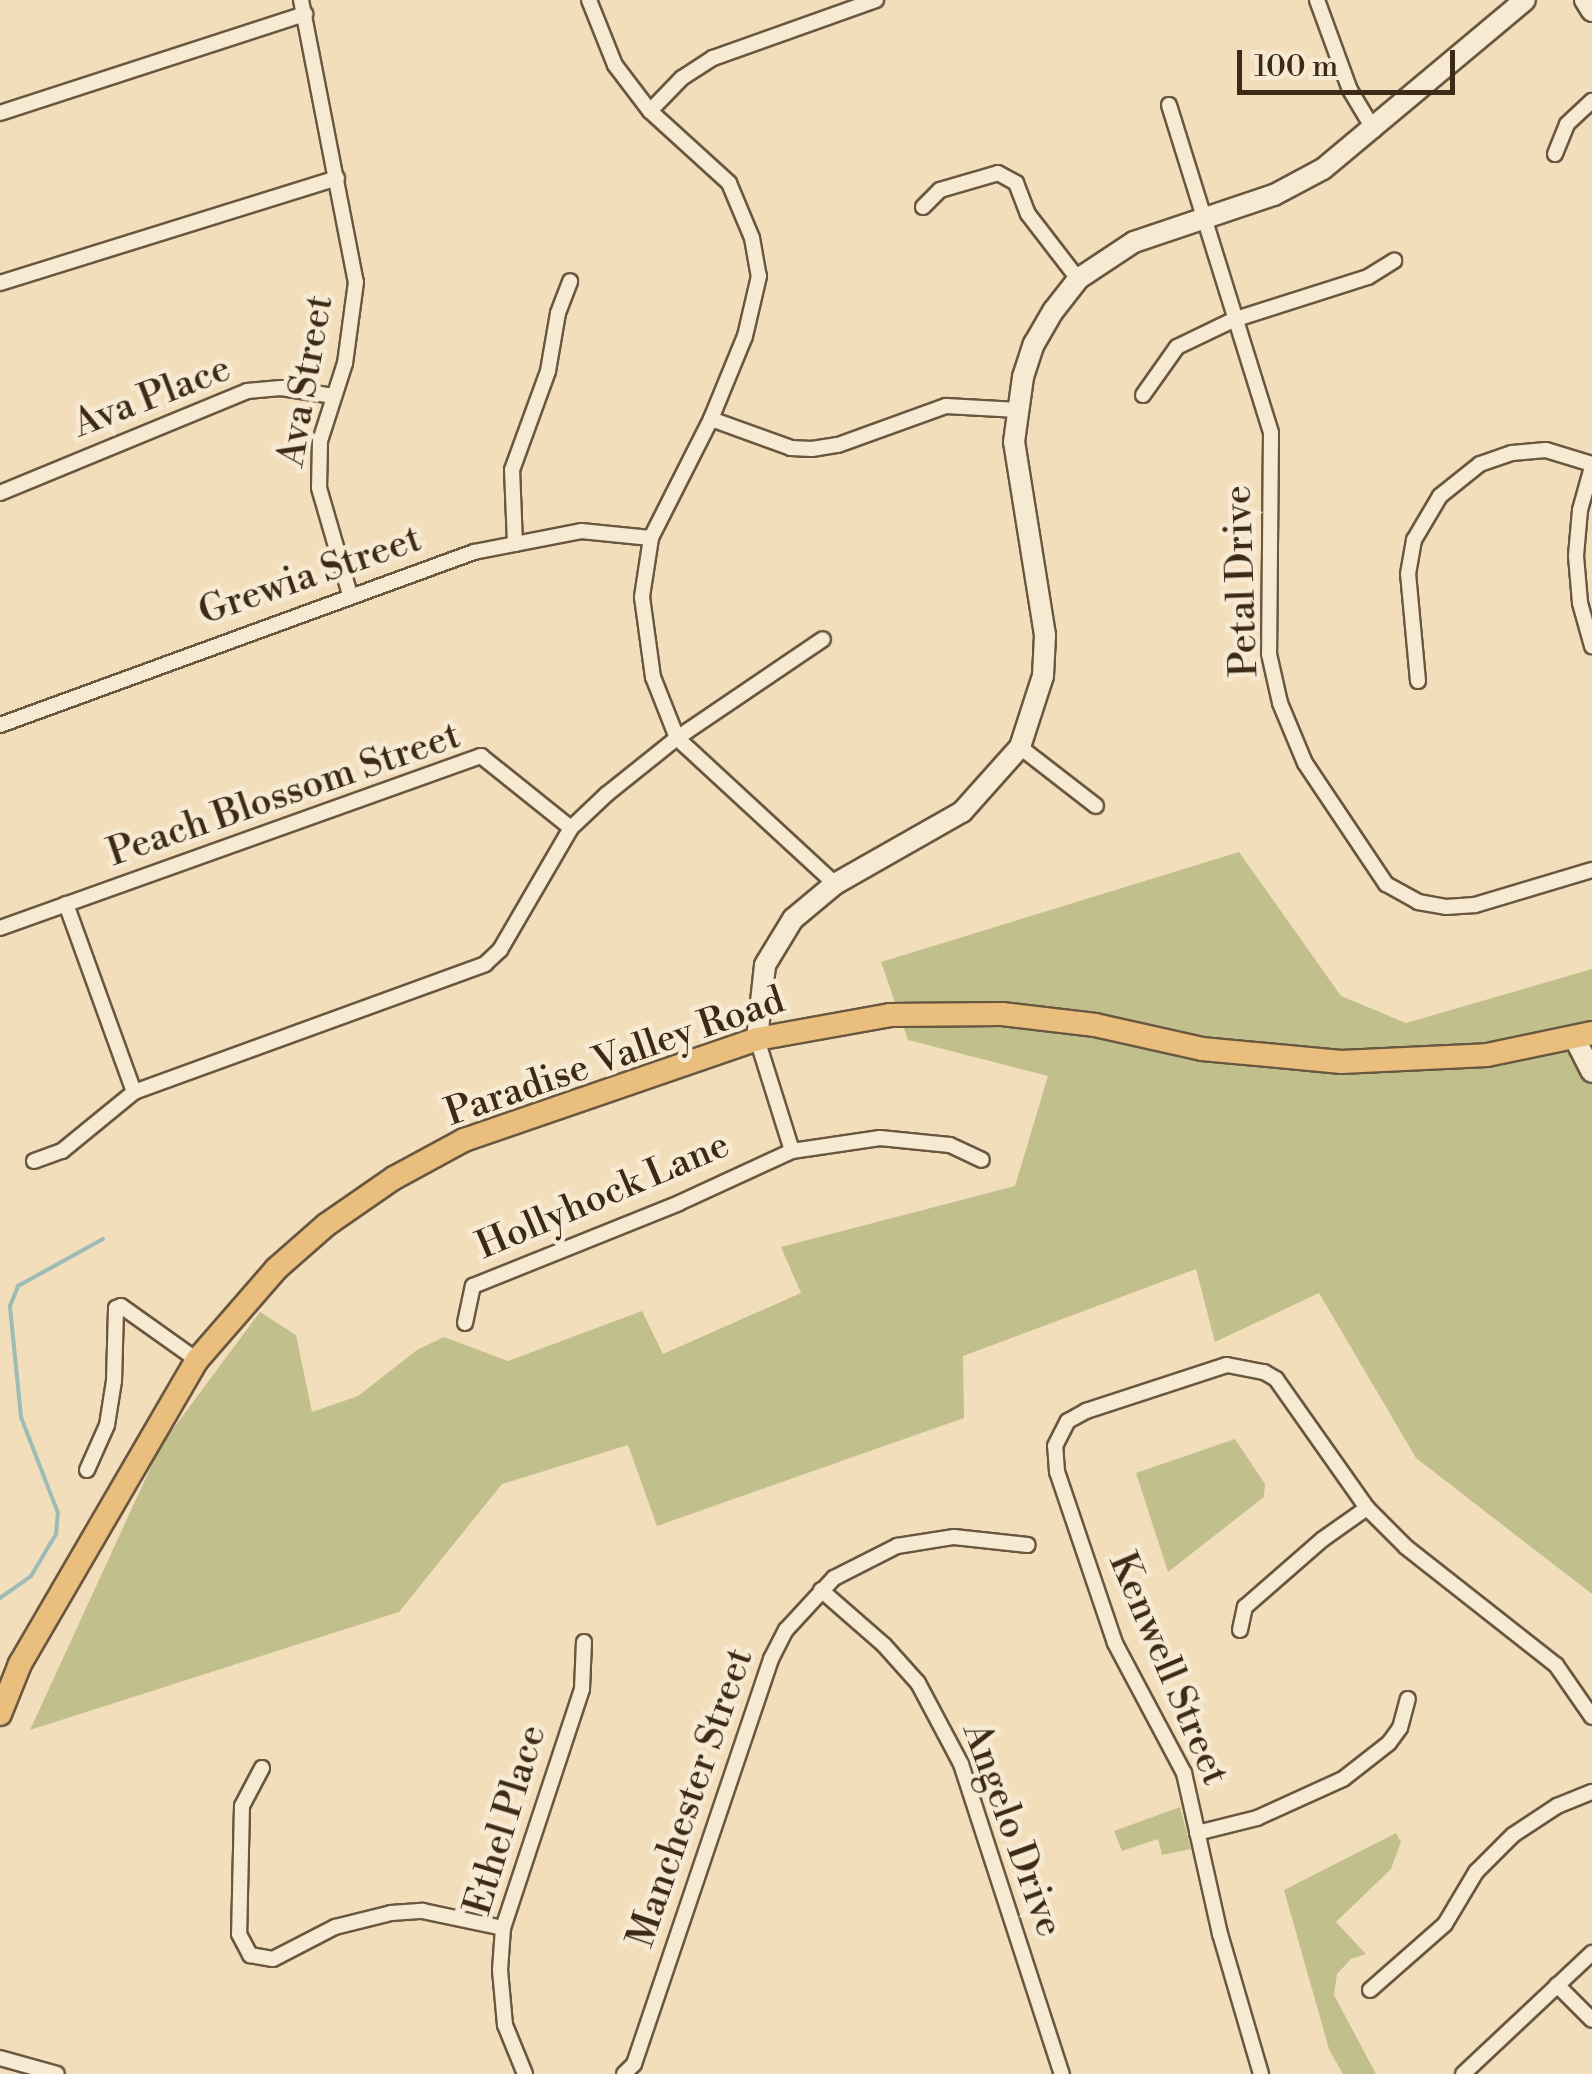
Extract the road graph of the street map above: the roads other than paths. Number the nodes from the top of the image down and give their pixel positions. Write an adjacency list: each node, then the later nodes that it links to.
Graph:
1 (589, 0): 10 (street)
2 (876, 0): 10 (street)
3 (1317, 0): 12 (street)
4 (1525, 0): 12 (main road)
5 (1584, 0): 7 (main road)
6 (303, 7): 11 (street); 14 (street, Ava Street)
7 (1592, 11)
8 (1592, 101): 13 (street)
9 (1170, 105): 16 (street, Petal Drive)
10 (650, 111): 25 (street)
11 (0, 114)
12 (1374, 130): 16 (main road)
13 (1555, 154)
14 (336, 178): 20 (street); 23 (street, Ava Street)
15 (922, 207): 18 (street)
16 (1203, 218): 18 (main road); 21 (street, Petal Drive)
17 (1394, 261): 21 (street)
18 (1078, 279): 24 (main road)
19 (570, 281): 29 (street)
20 (0, 283)
21 (1233, 320): 22 (street); 39 (street, Petal Drive)
22 (1143, 395)
23 (334, 396): 27 (street, Ava Place); 30 (street, Ava Street)
24 (1018, 410): 25 (street); 36 (main road)
25 (712, 419): 28 (street)
26 (1592, 465): 32 (street); 33 (street)
27 (0, 492)
28 (651, 538): 29 (street, Grewia Street); 35 (street)
29 (515, 544): 30 (street, Grewia Street)
30 (350, 595): 34 (street, Grewia Street)
31 (824, 639): 35 (street)
32 (1592, 646)
33 (1418, 681)
34 (0, 725)
35 (677, 738): 38 (street); 40 (street)
36 (1020, 748): 37 (street); 40 (main road)
37 (1096, 806)
38 (572, 828): 41 (street, Peach Blossom Street); 46 (street)
39 (1592, 870)
40 (835, 884): 44 (main road)
41 (66, 904): 42 (street, Peach Blossom Street); 46 (street)
42 (0, 928)
43 (1583, 1035): 44 (main road, Paradise Valley Road); 45 (main road)
44 (757, 1040): 47 (street); 51 (main road, Paradise Valley Road)
45 (1592, 1072)
46 (134, 1092): 49 (street)
47 (792, 1151): 48 (street, Hollyhock Lane); 50 (street, Hollyhock Lane)
48 (982, 1160)
49 (34, 1162)
50 (465, 1323)
51 (196, 1360): 52 (street); 59 (main road, Paradise Valley Road)
52 (87, 1470)
53 (1368, 1508): 56 (street); 60 (street, Kenwell Street); 63 (street, Kenwell Street)
54 (1028, 1545): 55 (street, Manchester Street)
55 (820, 1590): 72 (street, Manchester Street); 73 (street, Angelo Drive)
56 (1240, 1630)
57 (584, 1642): 64 (street, Ethel Place)
58 (1408, 1699): 63 (street)
59 (0, 1714)
60 (1592, 1717)
61 (262, 1768): 64 (street)
62 (1592, 1792): 67 (street)
63 (1197, 1832): 74 (street, Kenwell Street)
64 (503, 1928): 71 (street, Ethel Place)
65 (1592, 1952): 66 (street)
66 (1558, 1985): 68 (street); 75 (street)
67 (1370, 1990)
68 (1592, 2020)
69 (0, 2058): 70 (street)
70 (57, 2074)
71 (525, 2074)
72 (624, 2074)
73 (1062, 2074)
74 (1262, 2074)
75 (1463, 2074)

